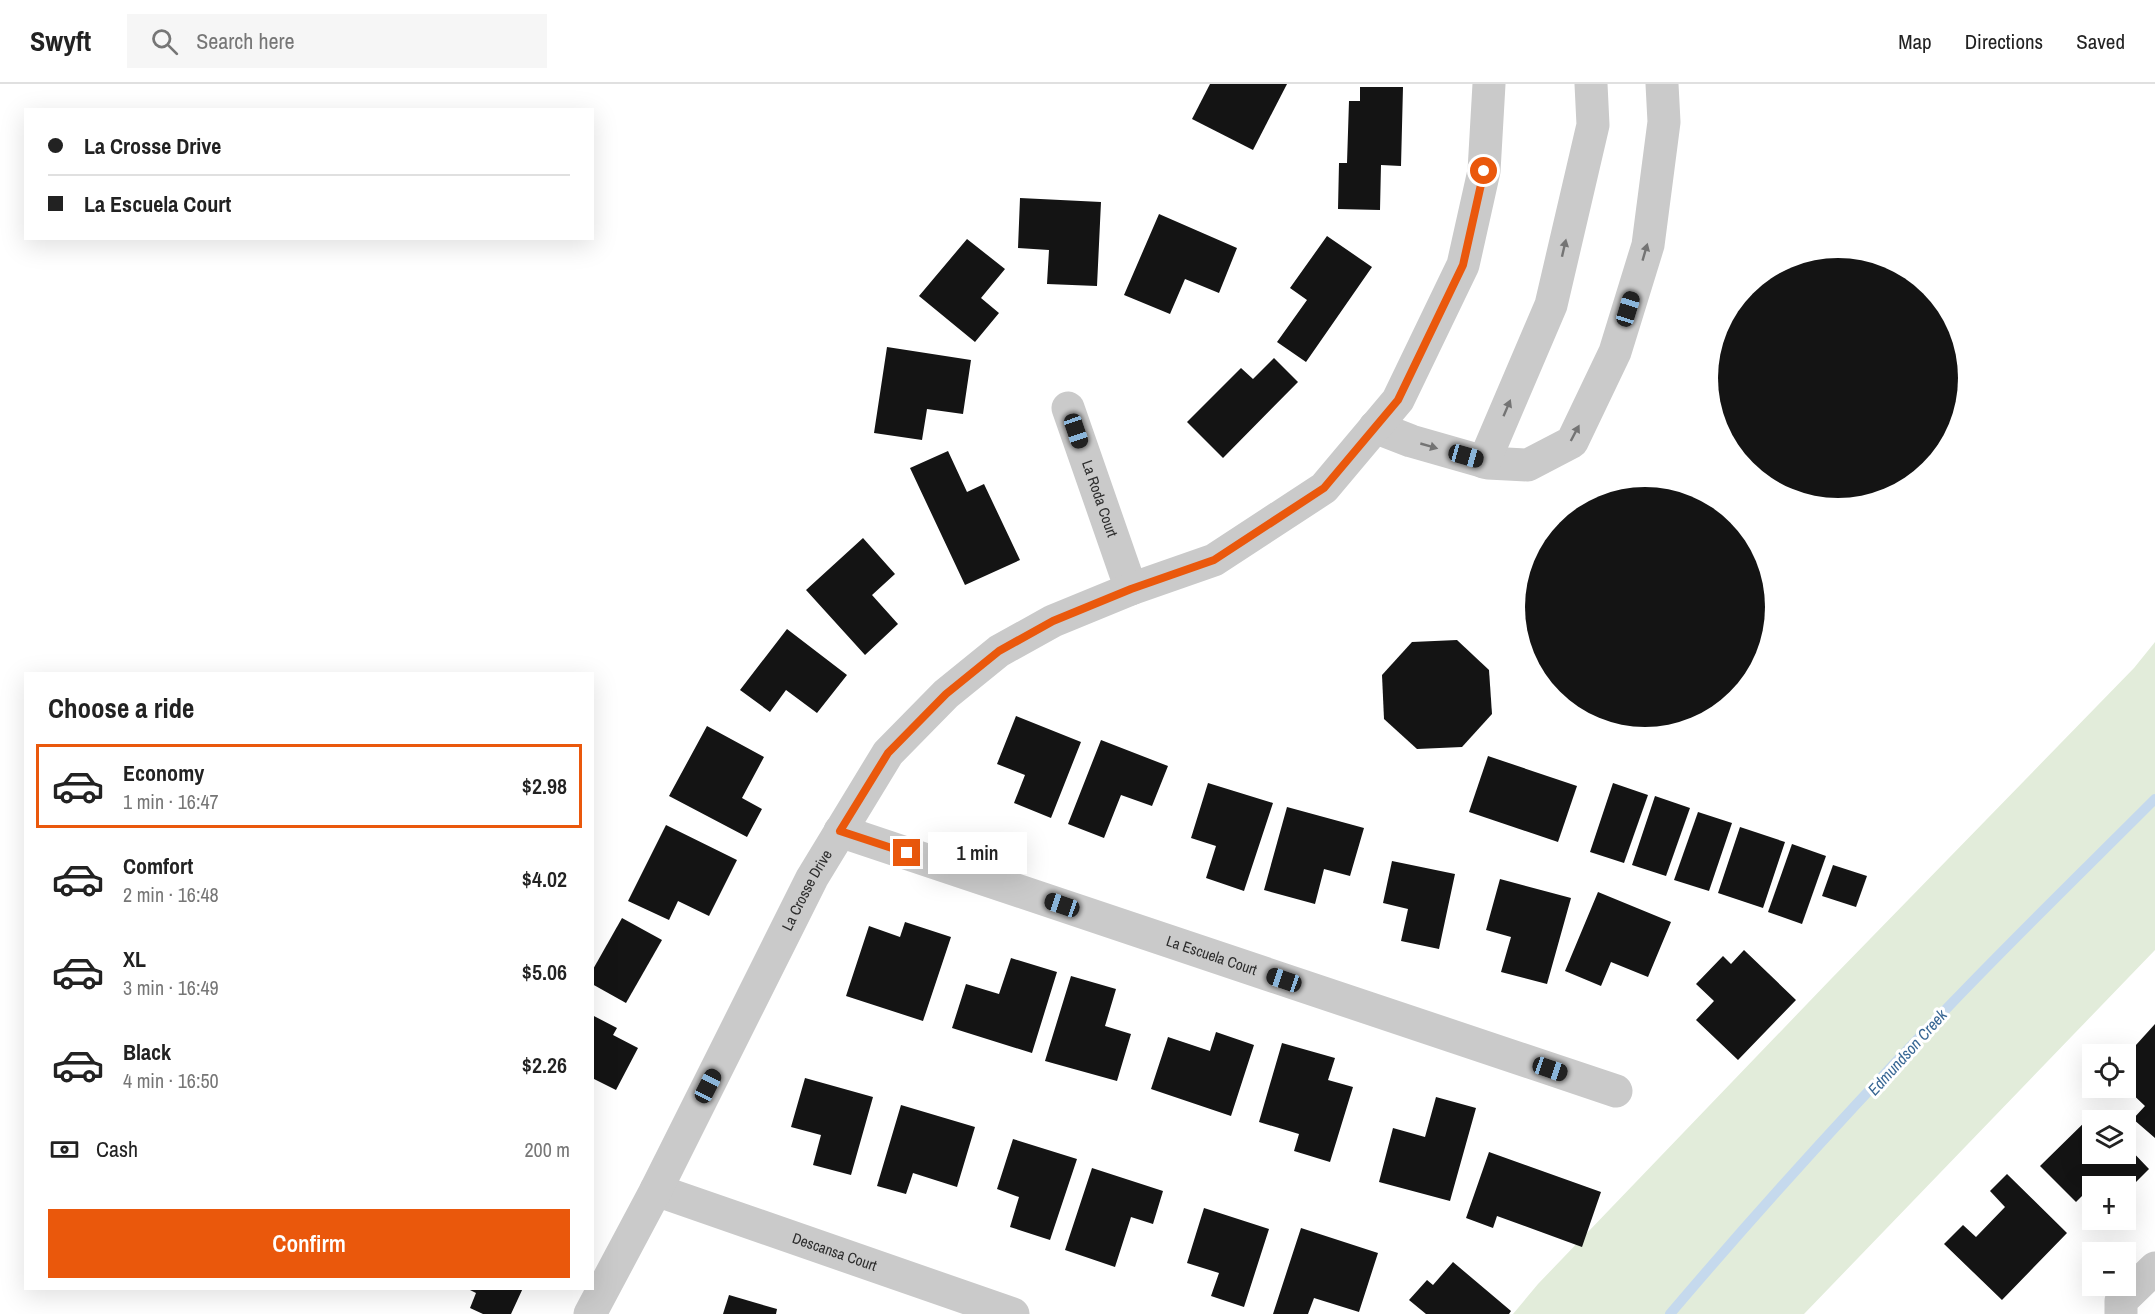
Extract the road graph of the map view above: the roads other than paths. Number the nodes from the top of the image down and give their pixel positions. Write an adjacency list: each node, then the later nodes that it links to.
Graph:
1 (1489, 84): 5 (street, La Crosse Drive)
2 (1591, 84): 6 (street, one-way to 2)
3 (1662, 84): 6 (street, one-way to 3)
4 (1068, 408): 7 (street, La Roda Court)
5 (1375, 427): 6 (street, one-way to 6); 7 (street, La Crosse Drive)
6 (1484, 462)
7 (1131, 589): 8 (street, La Crosse Drive)
8 (840, 831): 9 (street, La Escuela Court); 10 (street, La Crosse Drive)
9 (1616, 1091)
10 (656, 1190): 12 (street, La Crosse Drive); 13 (street, Descansa Court)
11 (2155, 1268): 14 (street)
12 (590, 1314)
13 (1013, 1314)
14 (2121, 1314)

